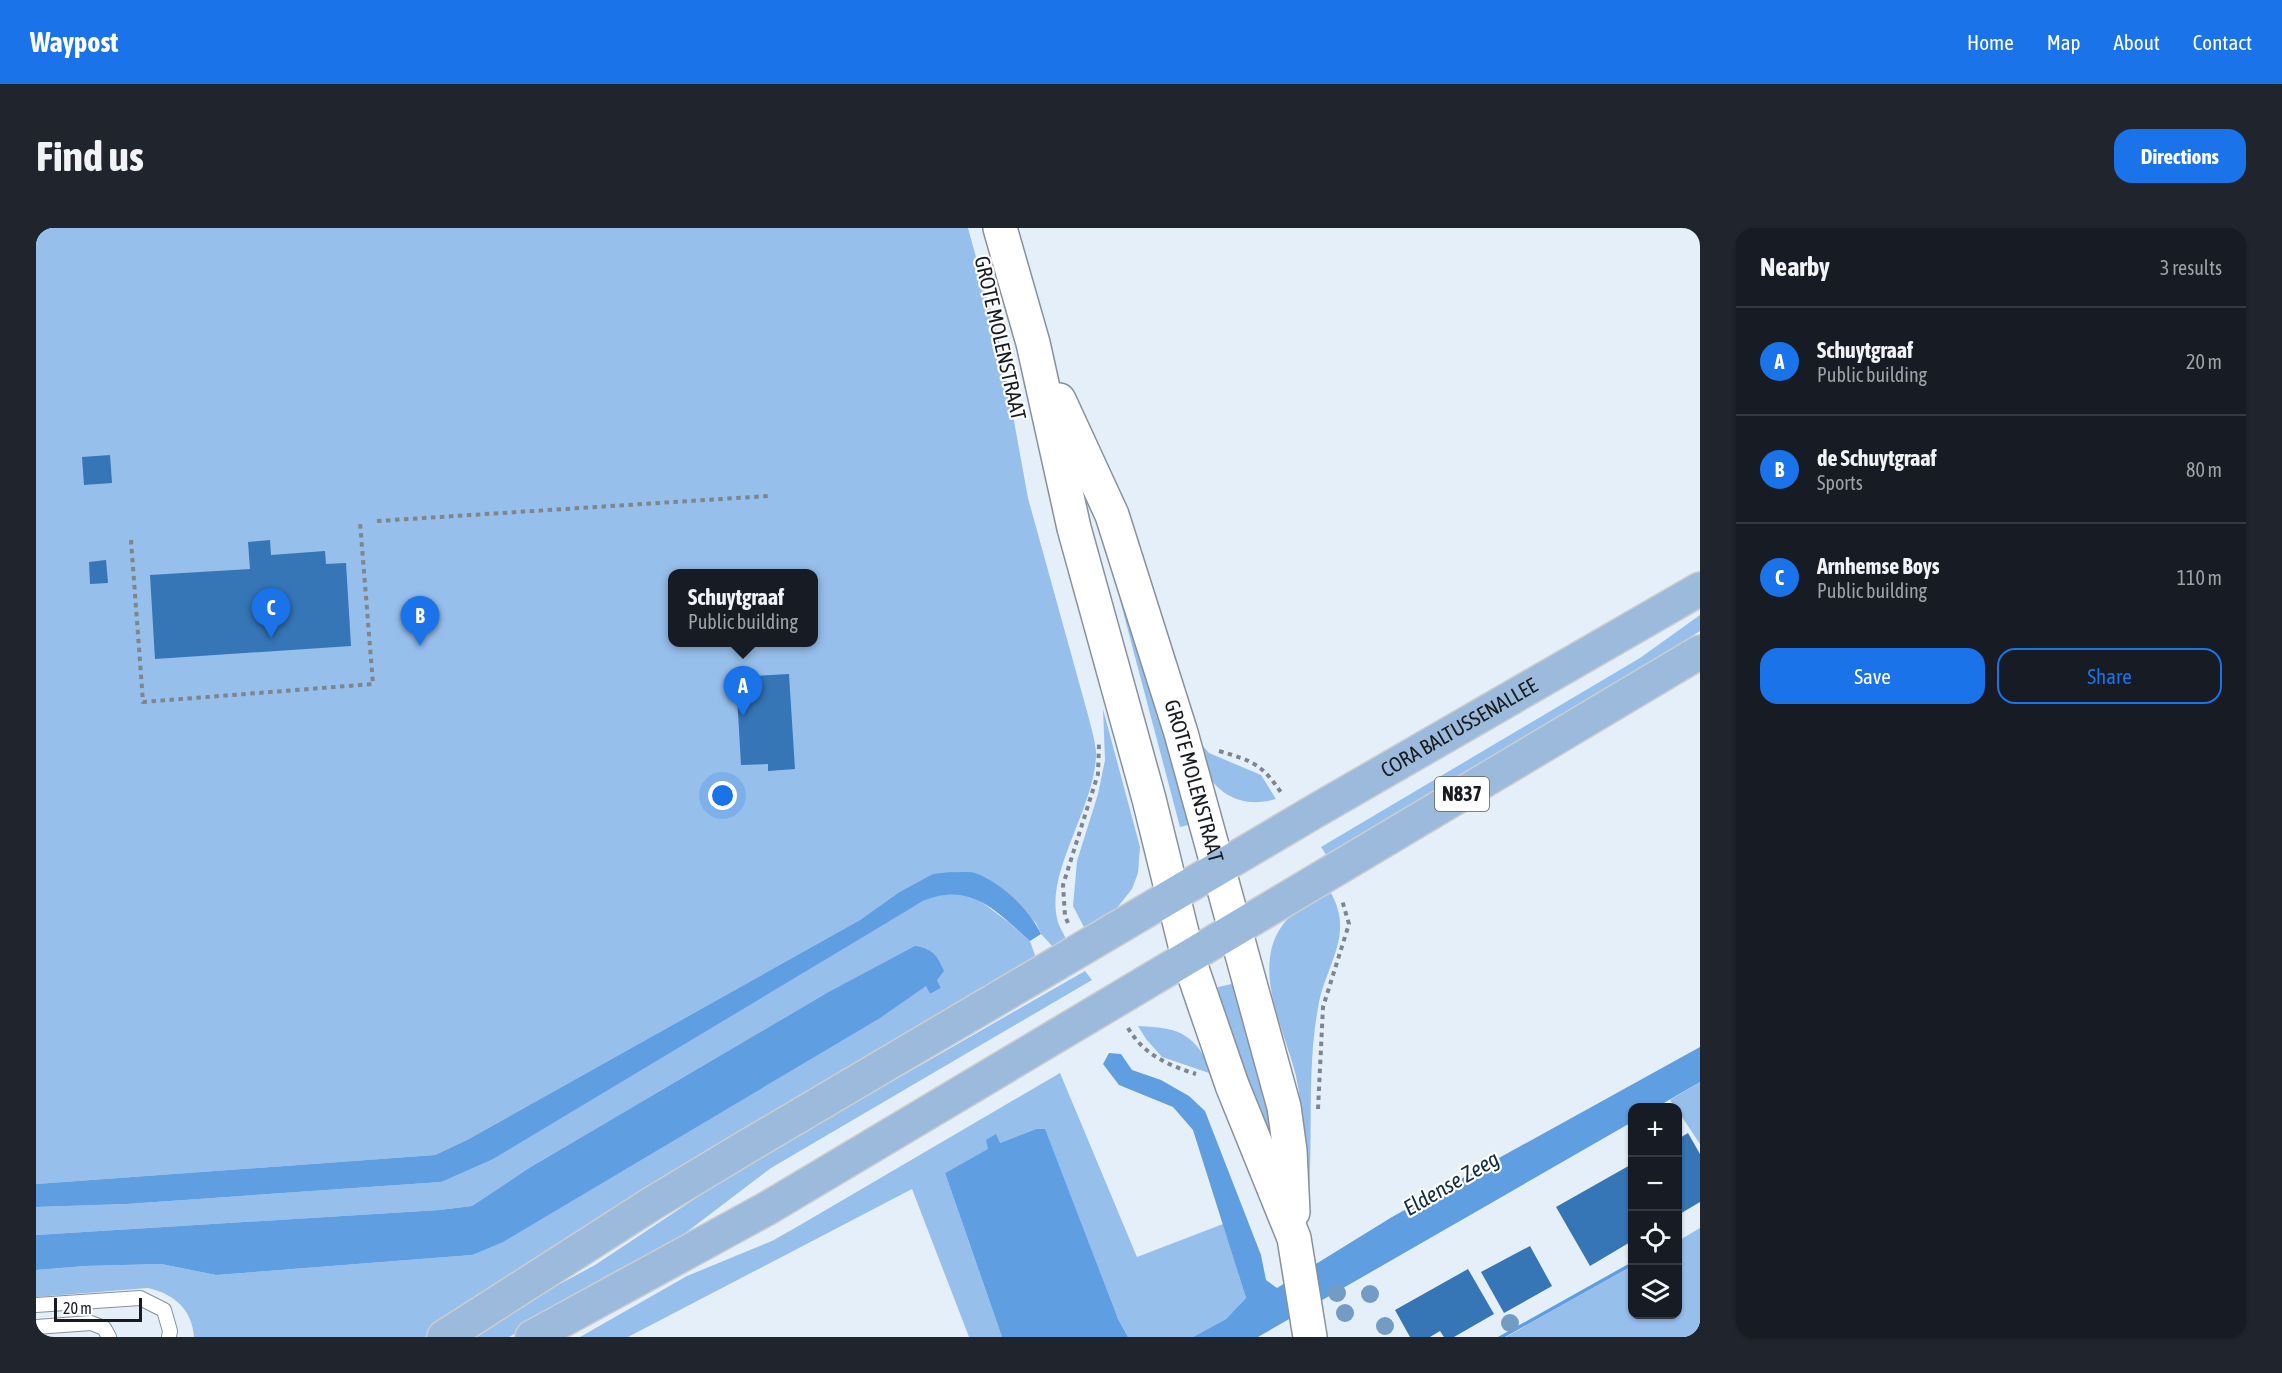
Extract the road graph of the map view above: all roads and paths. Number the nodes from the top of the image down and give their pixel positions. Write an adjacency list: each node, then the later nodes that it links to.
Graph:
1 (1000, 228): 2 (street, GROTE MOLENSTRAAT)
2 (1033, 343): 10 (street, GROTE MOLENSTRAAT); 11 (street, GROTE MOLENSTRAAT)
3 (768, 496): 4 (path)
4 (377, 520)
5 (360, 522): 6 (path)
6 (131, 540)
7 (1700, 589): 10 (main road, CORA BALTUSSENALLEE / N837)
8 (1700, 652): 14 (main road, N837)
9 (1099, 738): 13 (path)
10 (1219, 869): 11 (main road, N837); 14 (street, GROTE MOLENSTRAAT)
11 (1173, 896): 15 (street, GROTE MOLENSTRAAT); 27 (main road)
12 (1341, 898): 18 (path)
13 (1070, 926)
14 (1236, 930): 15 (main road, N837); 19 (street, GROTE MOLENSTRAAT)
15 (1188, 957): 17 (street, GROTE MOLENSTRAAT); 28 (main road)
16 (1130, 1031): 17 (path)
17 (1232, 1085): 19 (street, GROTE MOLENSTRAAT)
18 (1318, 1119)
19 (1296, 1246): 24 (street, GROTE MOLENSTRAAT)
20 (86, 1302): 21 (lane); 22 (lane); 26 (lane)
21 (36, 1305)
22 (54, 1326): 23 (lane); 25 (lane)
23 (36, 1328)
24 (1309, 1330)
25 (109, 1337)
26 (169, 1337)
27 (444, 1337)
28 (532, 1337)

